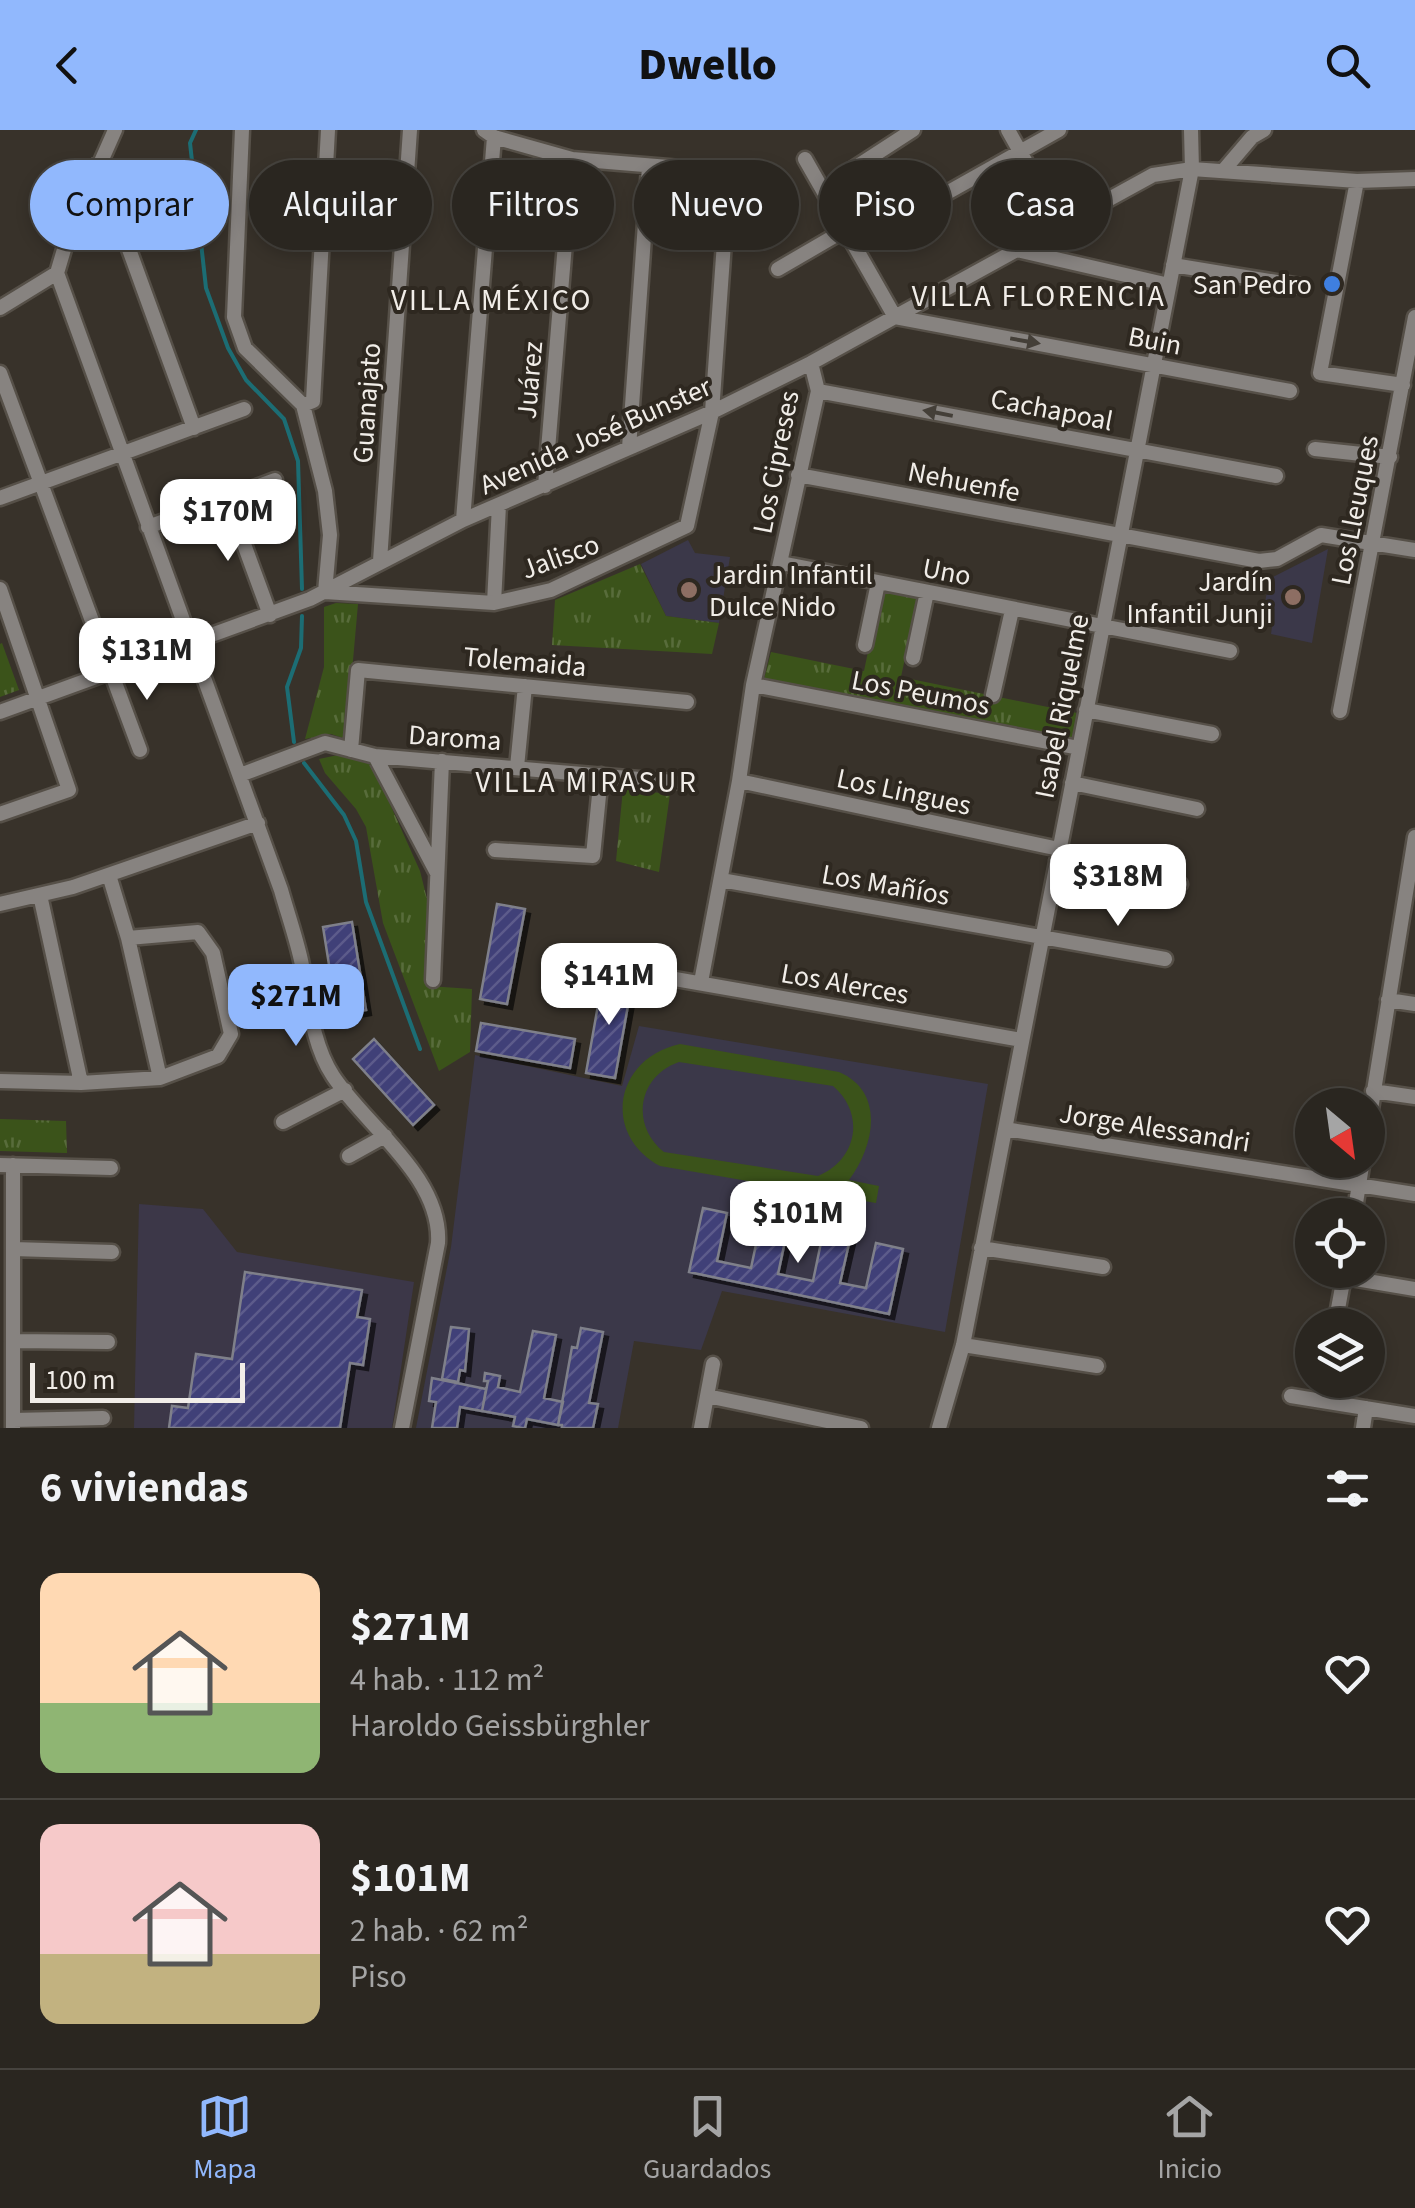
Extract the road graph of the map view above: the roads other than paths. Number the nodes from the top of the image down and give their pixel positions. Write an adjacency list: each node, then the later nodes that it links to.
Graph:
1 (242, 130): 46 (street)
2 (328, 130): 46 (street)
3 (410, 130): 68 (street, Guanajato)
4 (914, 130): 15 (street)
5 (1008, 130): 11 (street)
6 (1059, 130): 11 (street)
7 (1191, 130): 17 (street, Isabel Riquelme)
8 (1264, 130): 18 (street)
9 (113, 131): 13 (street)
10 (488, 134): 14 (street); 63 (street)
11 (1020, 152): 16 (street); 22 (street)
12 (805, 158): 21 (street)
13 (100, 160)
14 (572, 160)
15 (867, 160)
16 (1024, 160)
17 (1192, 169): 18 (street, Avenida José Bunster); 23 (street, Avenida José Bunster); 32 (street, Isabel Riquelme)
18 (1223, 171): 20 (street, Avenida José Bunster)
19 (1415, 180): 20 (street, Avenida José Bunster)
20 (1356, 181): 43 (street)
21 (819, 183)
22 (951, 191)
23 (1111, 199)
24 (819, 245): 33 (street)
25 (65, 250): 34 (street)
26 (129, 250): 49 (street)
27 (565, 250): 59 (street, Juárez)
28 (643, 250): 50 (street)
29 (723, 250): 48 (street)
30 (857, 250): 39 (street)
31 (1020, 250): 35 (street); 39 (street, Avenida José Bunster)
32 (1173, 265): 35 (street, Isabel Riquelme); 36 (street)
33 (778, 269)
34 (57, 272): 37 (street); 53 (street)
35 (1169, 285): 41 (street, Isabel Riquelme)
36 (1301, 286)
37 (0, 308)
38 (1415, 317): 43 (street, Los Lleuques)
39 (894, 318): 40 (street, Avenida José Bunster); 41 (street, Buin, one-way to 41)
40 (811, 363): 44 (street, Los Cipreses); 48 (street, Avenida José Bunster)
41 (1154, 365): 45 (street, Buin); 52 (street, Isabel Riquelme)
42 (0, 373): 58 (street)
43 (1403, 384): 54 (street, Los Lleuques)
44 (818, 390): 52 (street, Cachapoal, one-way to 44); 55 (street, Los Cipreses)
45 (1290, 391)
46 (303, 406): 72 (street)
47 (244, 409): 49 (street)
48 (712, 412): 50 (street, Avenida José Bunster); 74 (street, Jalisco)
49 (194, 428): 53 (street)
50 (629, 448): 59 (street, Avenida José Bunster)
51 (1315, 449): 54 (street)
52 (1137, 451): 56 (street, Cachapoal); 65 (street, Isabel Riquelme)
53 (122, 454): 58 (street); 64 (street)
54 (1390, 457): 66 (street, Los Lleuques)
55 (798, 475): 65 (street, Nehuenfe); 69 (street, Los Cipreses)
56 (1276, 476)
57 (276, 480): 61 (street)
58 (42, 483): 60 (street); 82 (street)
59 (545, 486): 62 (street, Avenida José Bunster)
60 (0, 498)
61 (228, 498): 64 (street); 76 (street)
62 (498, 506): 63 (street, Avenida José Bunster); 74 (street)
63 (463, 520): 68 (street, Avenida José Bunster)
64 (148, 527): 78 (street)
65 (1120, 536): 66 (street, Nehuenfe); 77 (street, Isabel Riquelme)
66 (1373, 543): 67 (street, Nehuenfe); 89 (street, Los Lleuques)
67 (1415, 550)
68 (380, 560): 72 (street, Avenida José Bunster)
69 (782, 563): 70 (street, Uno); 83 (street, Los Cipreses)
70 (878, 583): 73 (street, Uno); 79 (street)
71 (0, 589): 86 (street)
72 (325, 592): 74 (street, Jalisco); 76 (street, Avenida José Bunster)
73 (927, 592): 75 (street, Uno); 81 (street)
74 (494, 603)
75 (1012, 610): 77 (street, Uno); 85 (street)
76 (270, 615): 78 (street, Avenida José Bunster)
77 (1102, 628): 80 (street, Uno); 88 (street, Isabel Riquelme)
78 (190, 644): 82 (street, Avenida José Bunster); 98 (street)
79 (865, 645)
80 (1230, 651)
81 (913, 658)
82 (112, 672): 86 (street, Avenida José Bunster); 93 (street)
83 (753, 685): 92 (street, Los Peumos); 100 (street, Los Cipreses)
84 (525, 686): 87 (street, Tolemaida); 94 (street, Tolemaida); 97 (street)
85 (994, 694)
86 (38, 698): 90 (street, Avenida José Bunster); 104 (street)
87 (687, 702)
88 (1086, 710): 91 (street); 92 (street, Isabel Riquelme)
89 (1340, 711)
90 (0, 712)
91 (1212, 734)
92 (1079, 748): 102 (street, Isabel Riquelme)
93 (140, 750)
94 (351, 750): 95 (street, Daroma); 98 (street, Daroma)
95 (376, 756): 96 (street, Daroma); 109 (street)
96 (442, 762): 97 (street, Daroma); 109 (street)
97 (516, 767): 99 (street, Daroma)
98 (240, 775): 105 (street)
99 (600, 775): 101 (street, Daroma); 107 (street)
100 (739, 781): 108 (street, Los Lingues); 111 (street, Los Cipreses)
101 (674, 782)
102 (1072, 783): 103 (street); 108 (street, Isabel Riquelme)
103 (1197, 809)
104 (0, 814)
105 (258, 824): 110 (street); 129 (street)
106 (1415, 836): 115 (street)
107 (495, 850)
108 (1058, 855): 112 (street, Los Lingues); 117 (street, Isabel Riquelme)
109 (437, 874): 120 (street)
110 (109, 875): 113 (street); 116 (street)
111 (721, 880): 117 (street, Los Mañíos); 121 (street, Los Cipreses)
112 (1180, 884)
113 (40, 895): 114 (street); 127 (street)
114 (0, 904)
115 (1409, 907): 122 (street)
116 (128, 938): 126 (street); 126 (street)
117 (1042, 938): 118 (street, Los Mañíos); 124 (street, Isabel Riquelme)
118 (1165, 959)
119 (658, 976): 121 (street, Los Alerces)
120 (433, 980)
121 (701, 982): 124 (street, Los Alerces)
122 (1388, 1000): 123 (street); 128 (street)
123 (1415, 1004)
124 (1022, 1040): 133 (street, Isabel Riquelme)
125 (1, 1078): 127 (street)
126 (160, 1078): 127 (street)
127 (82, 1084)
128 (1374, 1088)
129 (345, 1090): 132 (street); 134 (street)
130 (1385, 1094): 131 (street)
131 (1415, 1098)
132 (283, 1122)
133 (1005, 1129): 139 (street, Jorge Alessandri); 143 (street, Isabel Riquelme)
134 (385, 1136): 135 (street); 162 (street)
135 (349, 1156)
136 (6, 1165): 137 (street); 142 (street)
137 (111, 1168)
138 (1360, 1178): 139 (street)
139 (1359, 1184): 140 (street, Jorge Alessandri); 141 (street)
140 (1415, 1194)
141 (1357, 1198)
142 (13, 1248): 144 (street); 148 (street)
143 (982, 1248): 145 (street); 150 (street, Isabel Riquelme)
144 (112, 1252)
145 (1103, 1268)
146 (1385, 1282): 147 (street)
147 (1415, 1289)
148 (13, 1341): 149 (street); 157 (street)
149 (108, 1342)
150 (963, 1345): 152 (street); 165 (street, Isabel Riquelme)
151 (713, 1364): 153 (street)
152 (1097, 1366)
153 (707, 1396): 163 (street); 164 (street)
154 (1291, 1396): 156 (street)
155 (1323, 1398): 156 (street)
156 (1322, 1401): 158 (street)
157 (7, 1402): 161 (street)
158 (1366, 1408): 159 (street); 166 (street)
159 (1415, 1416)
160 (104, 1418): 161 (street)
161 (13, 1424)
162 (402, 1428)
163 (701, 1428)
164 (861, 1428)
165 (939, 1428)
166 (1363, 1428)

